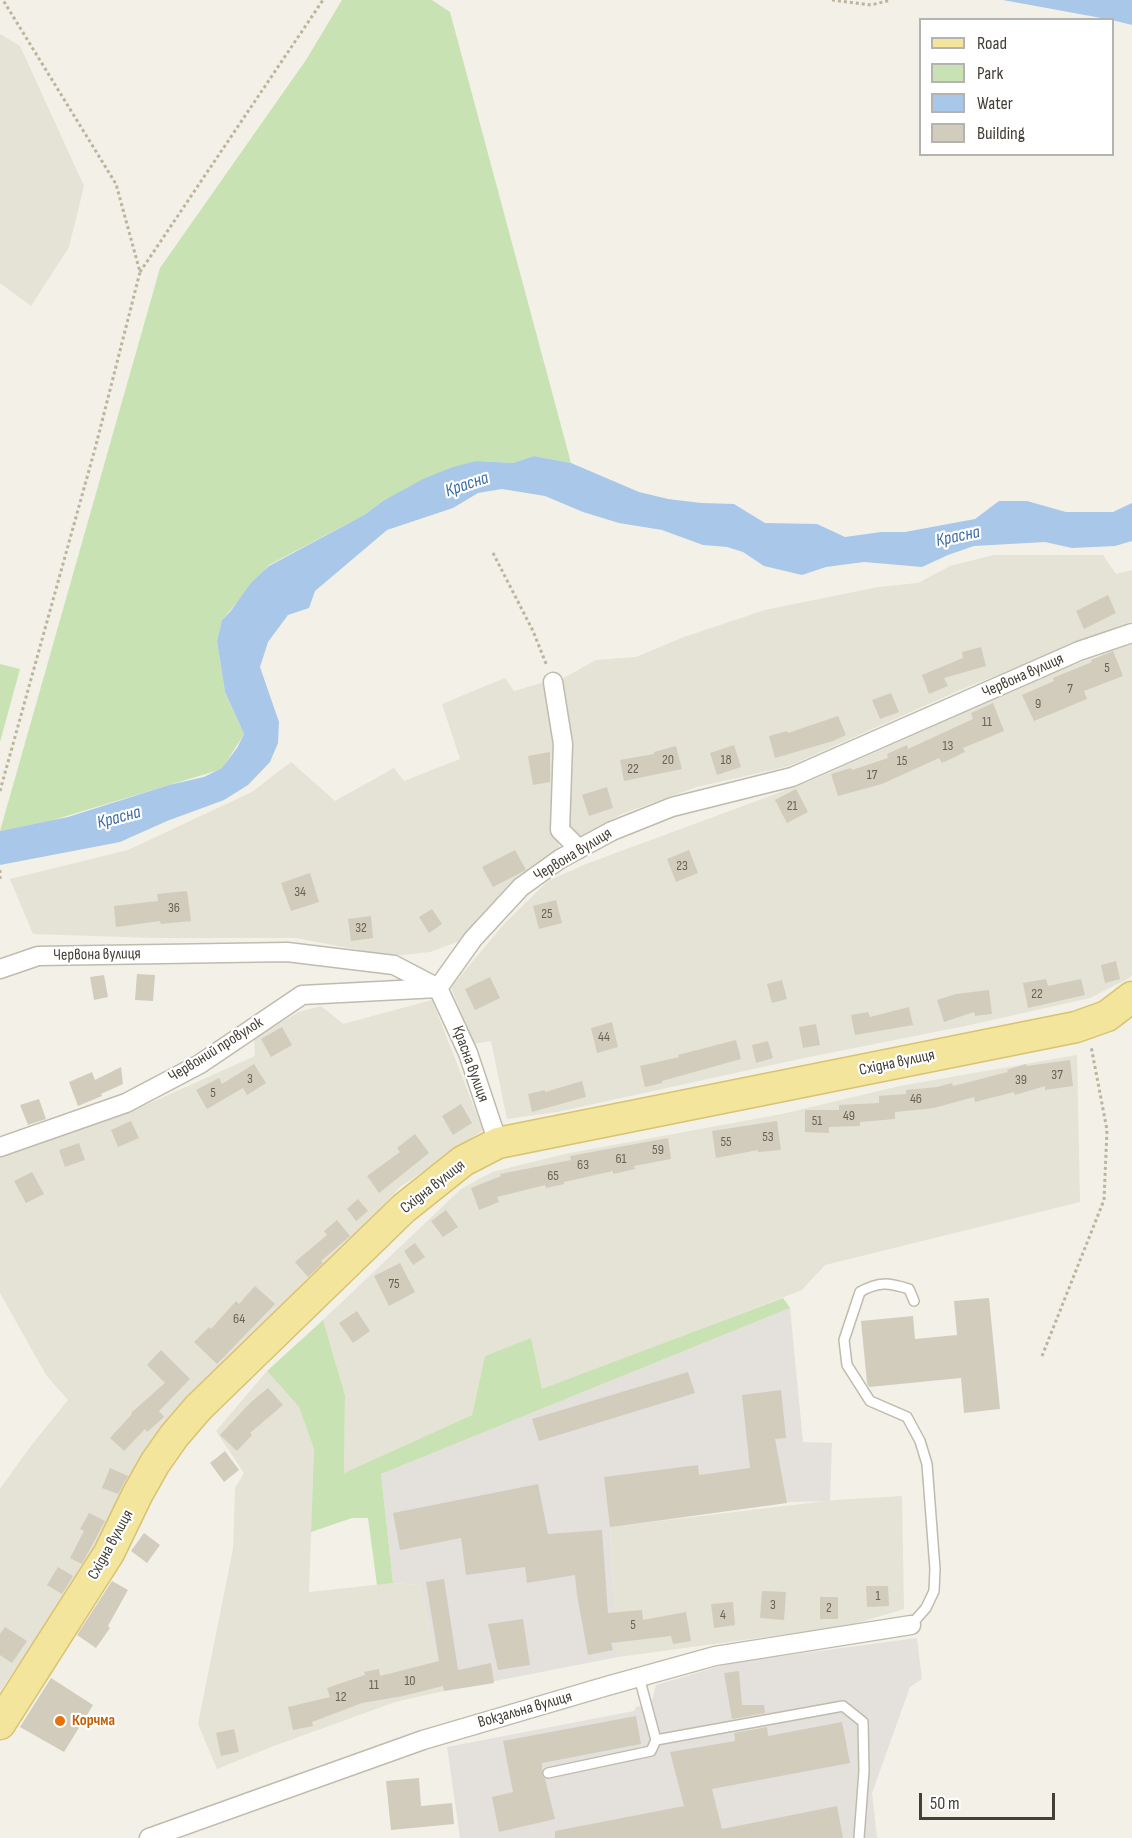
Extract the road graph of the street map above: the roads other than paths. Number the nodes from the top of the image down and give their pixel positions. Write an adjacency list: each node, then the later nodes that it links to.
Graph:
1 (1132, 633): 3 (street, Червона вулиця)
2 (553, 682): 3 (street)
3 (579, 849): 5 (street, Червона вулиця)
4 (0, 969): 5 (street, Червона вулиця)
5 (438, 988): 7 (street, Красна вулиця); 8 (street, Червоний провулок)
6 (1132, 997): 7 (main road, Східна вулиця)
7 (498, 1143): 12 (main road, Східна вулиця)
8 (0, 1147)
9 (914, 1301): 10 (lane)
10 (911, 1625): 11 (street, Вокзальна вулиця)
11 (639, 1677): 13 (lane); 15 (street, Вокзальна вулиця)
12 (3, 1714)
13 (656, 1740): 14 (lane); 16 (lane)
14 (548, 1773)
15 (149, 1838)
16 (859, 1838)

